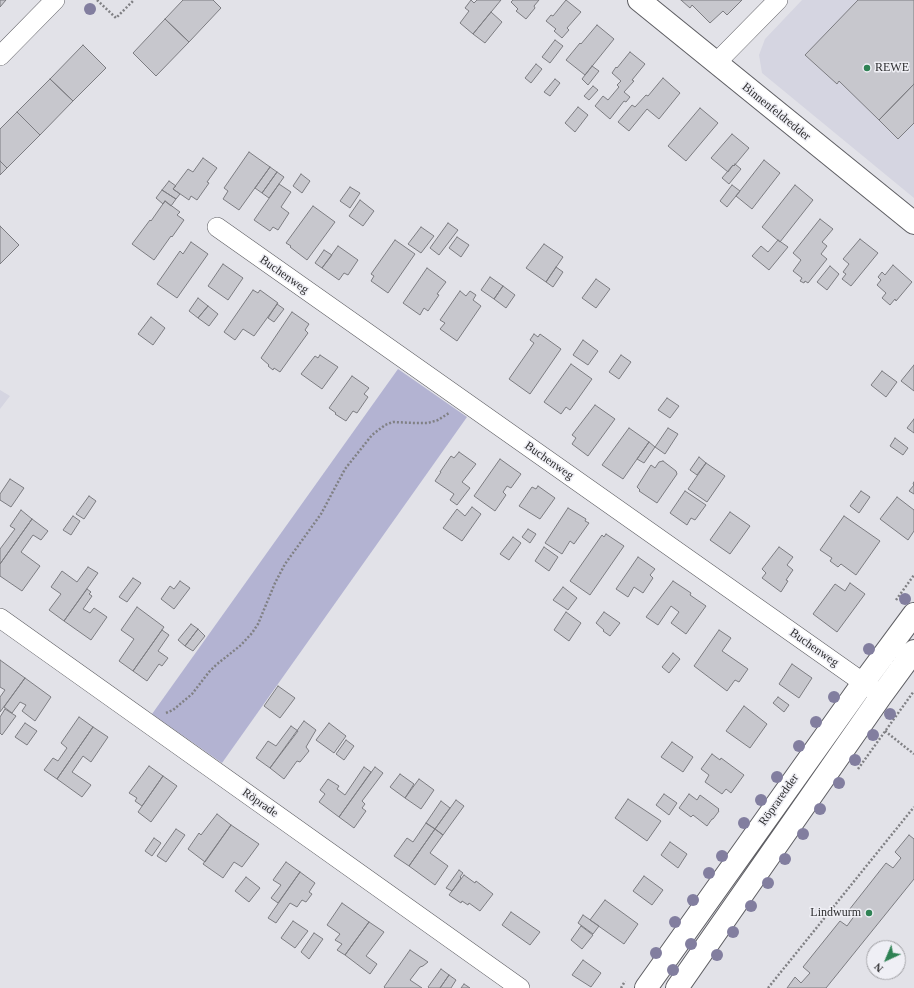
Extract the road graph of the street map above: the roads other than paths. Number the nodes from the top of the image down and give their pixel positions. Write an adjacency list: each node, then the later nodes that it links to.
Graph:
1 (55, 0): 4 (street)
2 (639, 0): 5 (street, Binnenfeldredder)
3 (778, 0): 5 (street)
4 (0, 56)
5 (716, 63): 6 (street, Binnenfeldredder)
6 (914, 223)
7 (217, 228): 11 (street, Buchenweg)
8 (914, 614): 11 (street, Röpraredder)
9 (0, 618): 13 (street, Röprade)
10 (914, 651): 12 (street, Röpraredder)
11 (863, 682): 12 (street, Buchenweg); 14 (street, Röpraredder)
12 (881, 696): 15 (street, Röpraredder)
13 (520, 988)
14 (646, 988)
15 (677, 988)

